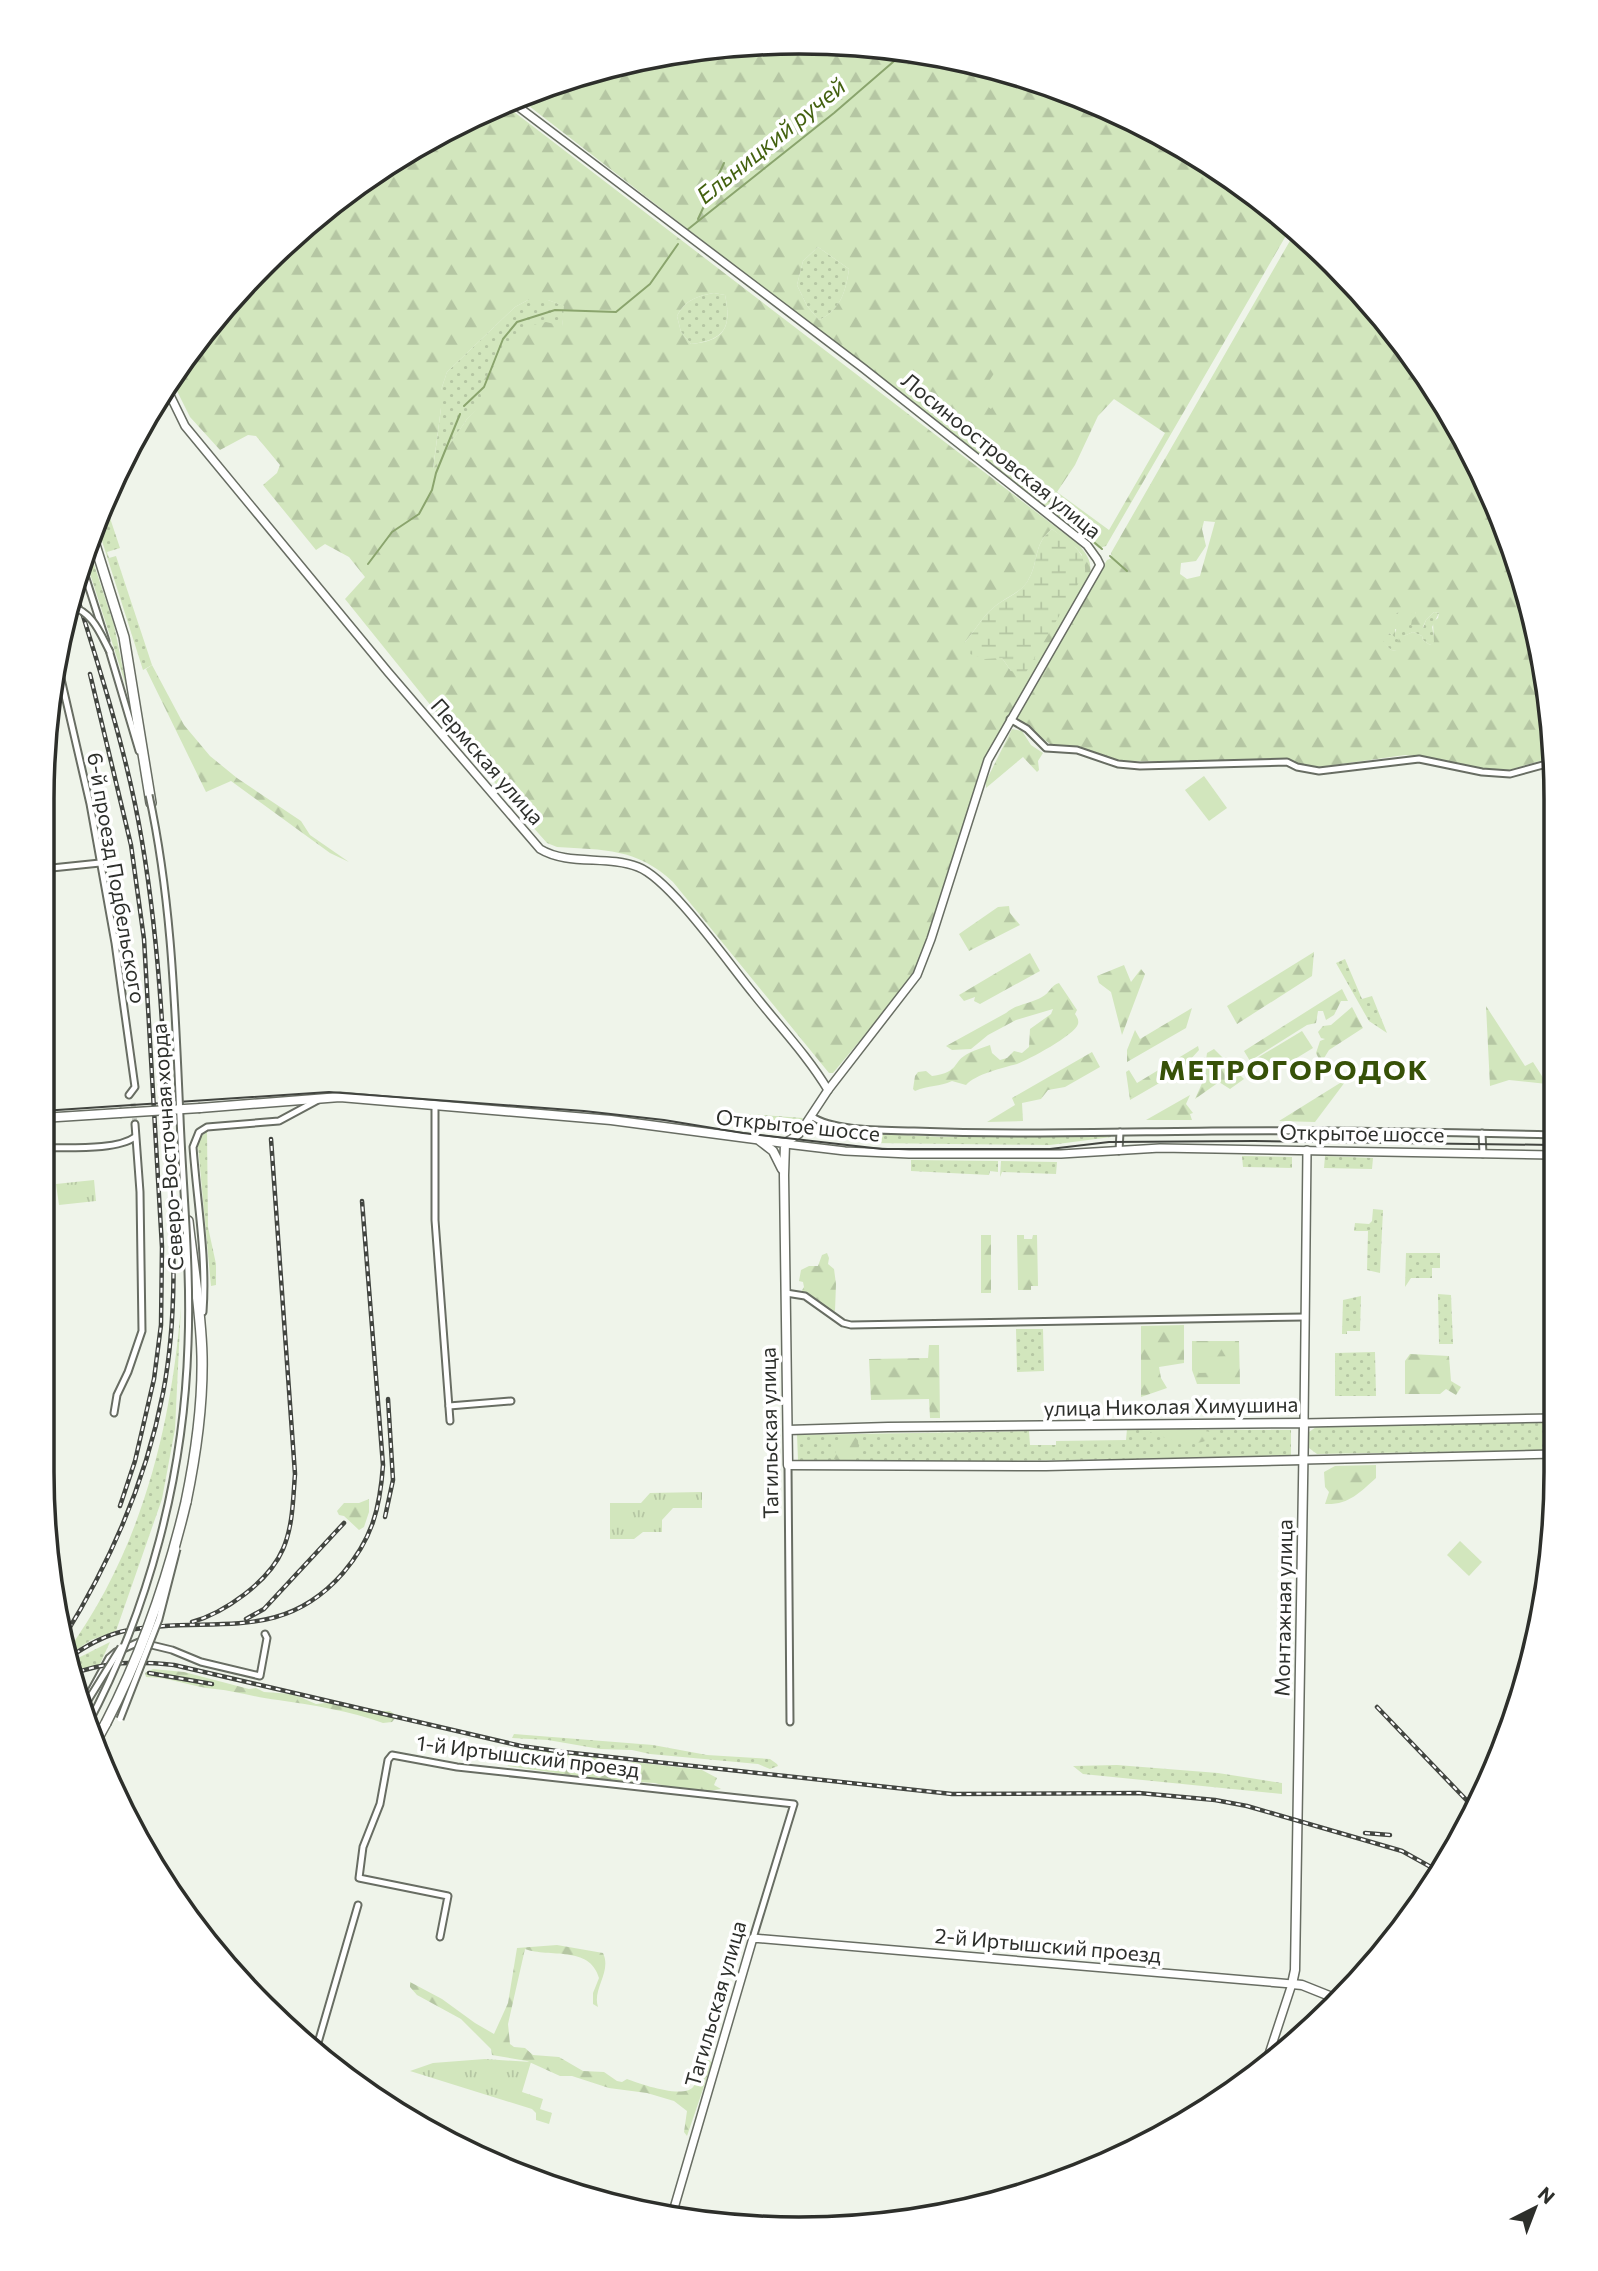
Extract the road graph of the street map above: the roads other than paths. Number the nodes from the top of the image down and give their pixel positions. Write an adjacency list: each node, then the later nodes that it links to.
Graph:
1 (521, 109): 8 (street, Лосиноостровская улица)
2 (172, 399): 12 (street, Пермская улица)
3 (97, 552): 33 (main road, Северо-Восточная хорда)
4 (87, 582): 6 (street, Северо-Восточная хорда, bridge)
5 (79, 609): 6 (street, bridge)
6 (110, 652): 46 (street, Северо-Восточная хорда, bridge)
7 (63, 688): 10 (street, 6-й проезд Подбельского)
8 (1010, 719): 9 (street); 12 (street, Лосиноостровская улица)
9 (1543, 766)
10 (100, 863): 11 (street); 14 (street, 6-й проезд Подбельского)
11 (54, 868)
12 (828, 1090): 16 (street, Лосиноостровская улица)
13 (321, 1098): 15 (main road, Открытое шоссе); 17 (main road, Открытое шоссе, bridge); 33 (street)
14 (133, 1103)
15 (435, 1105): 23 (main road, Открытое шоссе); 35 (street)
16 (811, 1116): 19 (street); 24 (street, Лосиноостровская улица)
17 (54, 1117)
18 (135, 1124): 22 (street)
19 (1119, 1132): 20 (street); 27 (street)
20 (1482, 1133): 21 (street); 28 (street)
21 (1544, 1135)
22 (135, 1136): 25 (street); 36 (street)
23 (759, 1140): 24 (main road, Открытое шоссе); 30 (main road)
24 (785, 1143): 27 (street, Открытое шоссе); 30 (main road, Тагильская улица)
25 (54, 1147)
26 (1307, 1150): 27 (street, Открытое шоссе); 28 (street, Открытое шоссе); 32 (street, Монтажная улица)
27 (1119, 1151)
28 (1483, 1154): 29 (street, Открытое шоссе)
29 (1544, 1155)
30 (784, 1175): 31 (main road, Тагильская улица)
31 (786, 1293): 32 (street); 40 (main road, Тагильская улица)
32 (1306, 1317): 39 (street, Монтажная улица)
33 (201, 1332): 44 (main road, Северо-Восточная хорда, bridge)
34 (511, 1401): 35 (street)
35 (449, 1406): 38 (street)
36 (114, 1413)
37 (1544, 1418): 39 (street, улица Николая Химушина)
38 (450, 1421)
39 (1304, 1423): 40 (main road, улица Николая Химушина); 42 (main road, Монтажная улица)
40 (788, 1430): 43 (main road, Тагильская улица)
41 (1544, 1454): 42 (street)
42 (1303, 1460): 43 (main road); 57 (main road, Монтажная улица)
43 (788, 1465): 51 (street, Тагильская улица)
44 (180, 1529): 50 (street, bridge); 52 (main road, Северо-Восточная хорда, bridge)
45 (265, 1634): 47 (street)
46 (128, 1635): 48 (street, bridge); 49 (street, Северо-Восточная хорда, bridge)
47 (89, 1695)
48 (90, 1697)
49 (94, 1711)
50 (121, 1718)
51 (790, 1722)
52 (101, 1731)
53 (794, 1804): 55 (street, 1-й Иртышский проезд); 56 (street, Тагильская улица)
54 (358, 1905): 59 (street)
55 (440, 1937)
56 (753, 1938): 57 (street, 2-й Иртышский проезд); 61 (street, Тагильская улица)
57 (1292, 1984): 58 (main road, 2-й Иртышский проезд); 60 (street, Монтажная улица)
58 (1329, 1996)
59 (319, 2041)
60 (1271, 2047)
61 (675, 2205)

